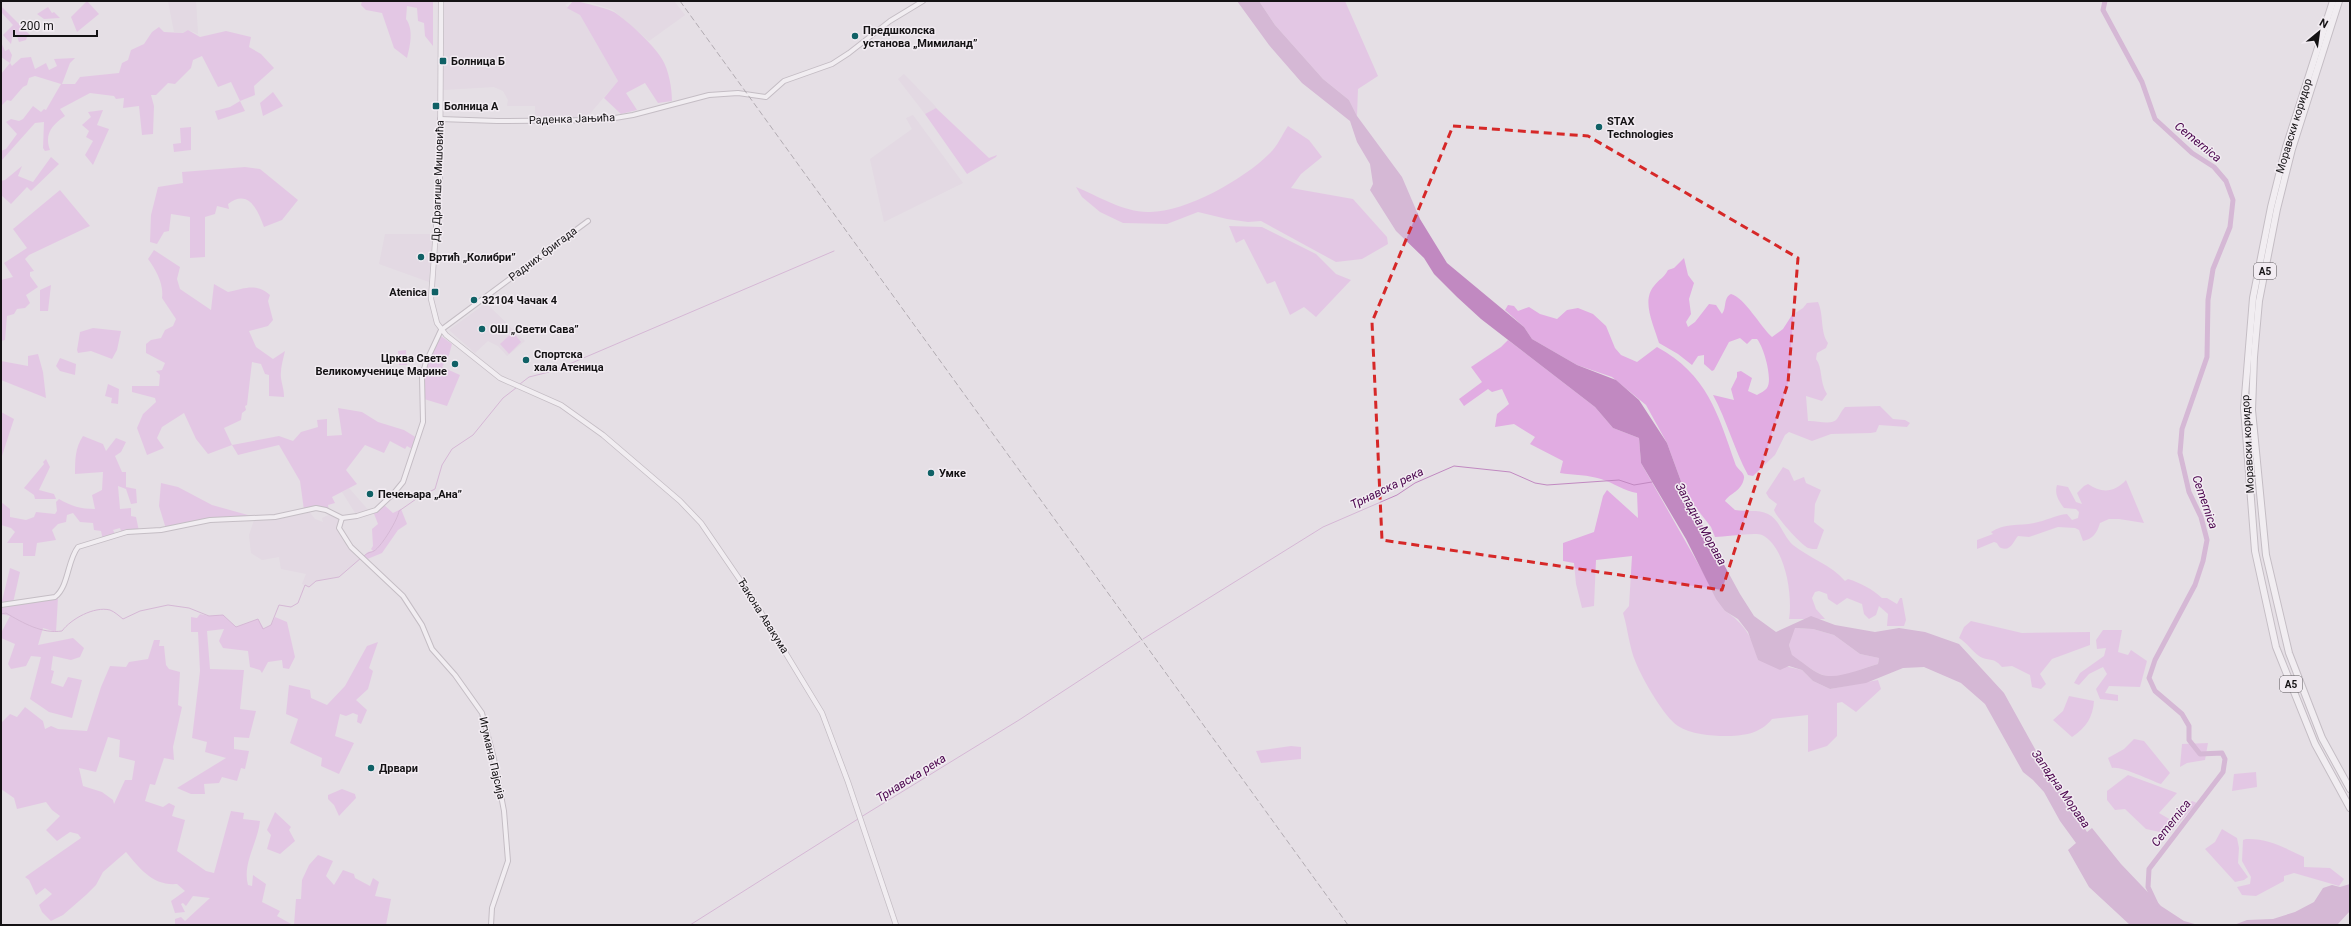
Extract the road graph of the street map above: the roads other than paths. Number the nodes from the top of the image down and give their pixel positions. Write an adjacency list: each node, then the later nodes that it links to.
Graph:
1 (441, 1): 5 (main road, Др Драгише Мишовића)
2 (923, 1): 5 (street, Раденка Јањића)
3 (2333, 1): 12 (highway, Моравски коридор / A5)
4 (2339, 1): 11 (highway, Моравски коридор / A5)
5 (440, 119): 7 (main road, Др Драгише Мишовића)
6 (588, 221): 7 (street, Радних бригада)
7 (441, 330): 8 (main road, Др Драгише Мишовића); 9 (street)
8 (522, 389): 14 (main road, Ђакона Авакума)
9 (342, 518): 10 (street); 13 (street, Игумана Пајсија)
10 (1, 605)
11 (2350, 789)
12 (2350, 808)
13 (491, 925)
14 (896, 925)

